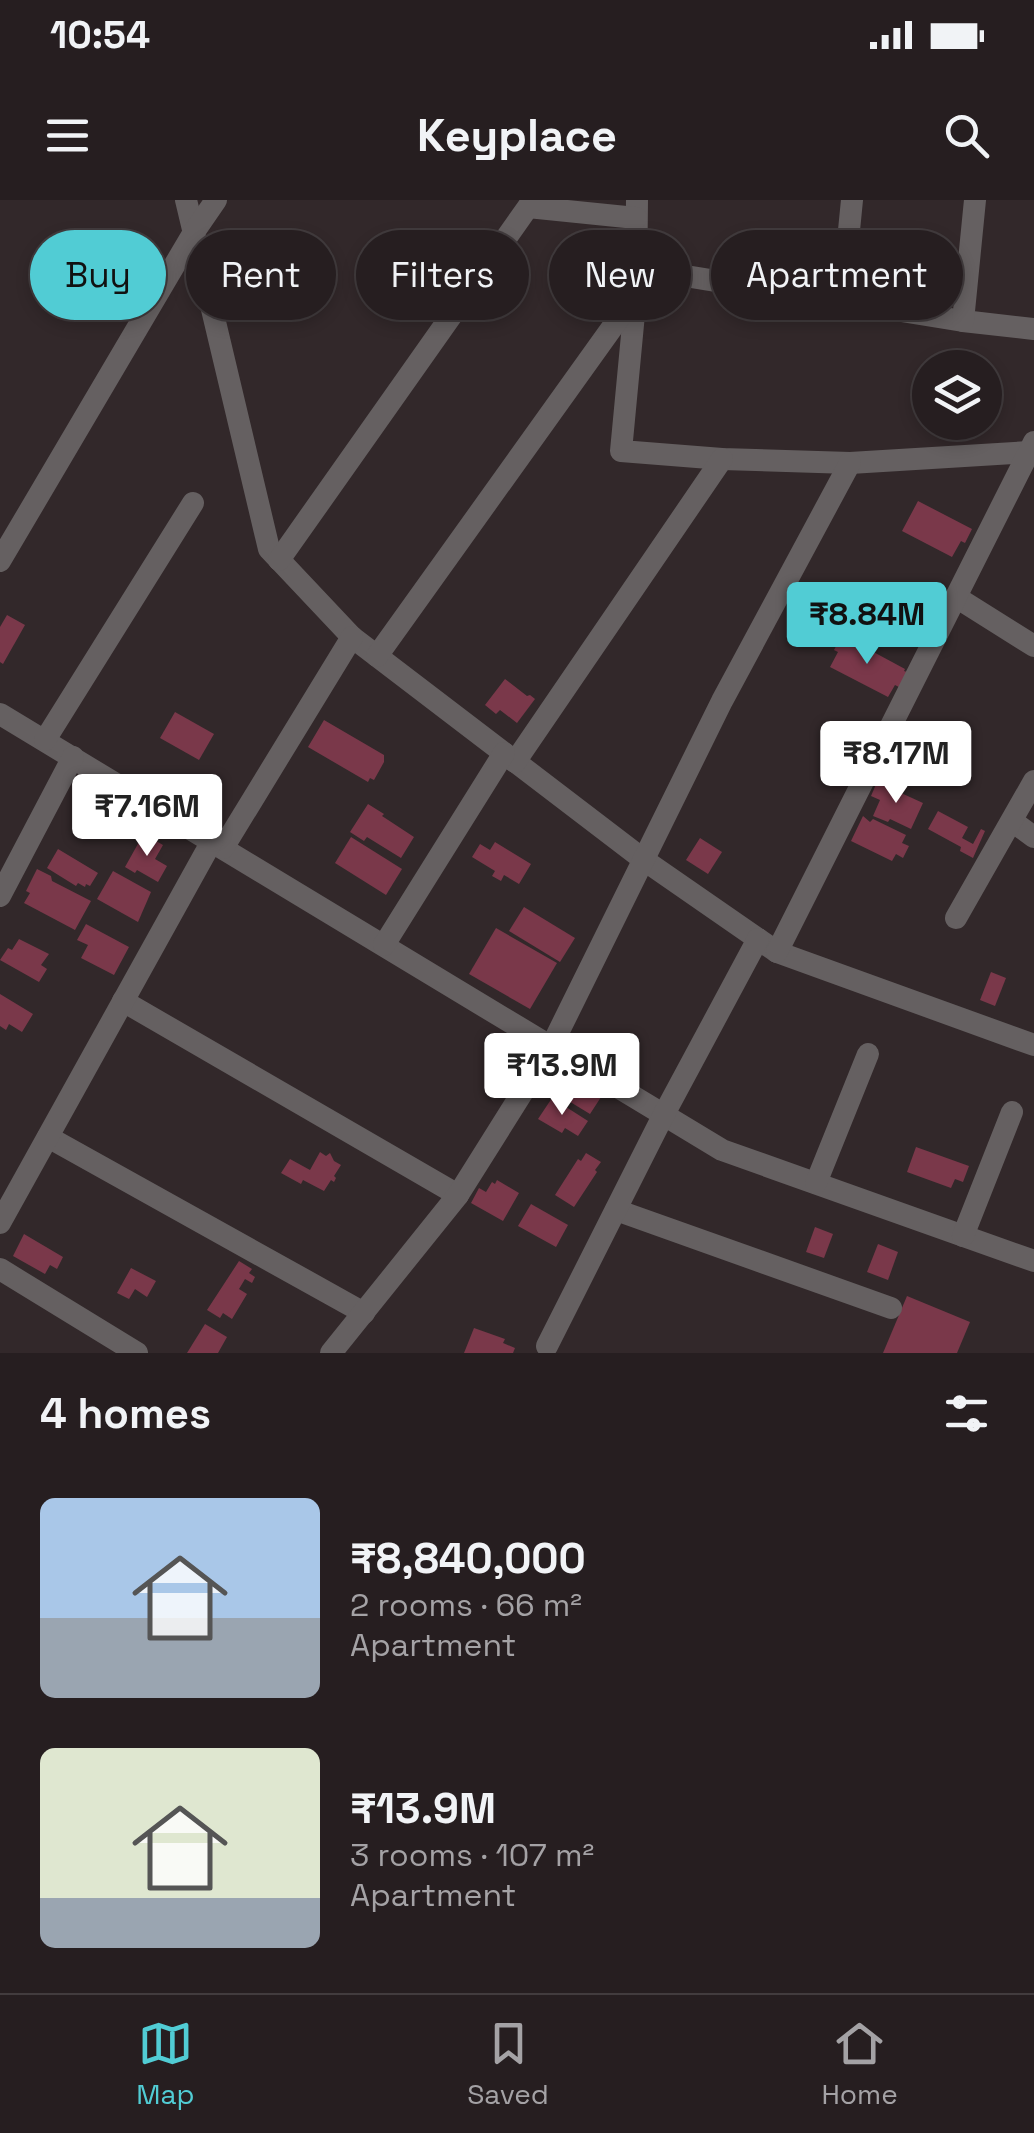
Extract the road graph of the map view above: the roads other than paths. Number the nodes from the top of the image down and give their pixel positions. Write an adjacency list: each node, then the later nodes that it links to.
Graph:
1 (186, 200): 6 (street)
2 (216, 200): 7 (street)
3 (852, 200): 8 (street)
4 (975, 200): 14 (street)
5 (637, 209): 20 (street)
6 (194, 230)
7 (195, 230)
8 (849, 230)
9 (186, 246): 21 (street)
10 (215, 320): 20 (street)
11 (617, 320): 25 (street)
12 (633, 320): 17 (street)
13 (957, 320): 14 (street)
14 (963, 321): 15 (street)
15 (1034, 329)
16 (1032, 450): 18 (street); 22 (street)
17 (722, 458): 18 (street); 29 (street)
18 (850, 463): 34 (street)
19 (193, 503): 27 (street)
20 (279, 560): 23 (street)
21 (0, 561)
22 (956, 597): 24 (street); 38 (street)
23 (352, 637): 25 (street); 33 (street)
24 (1034, 646)
25 (376, 656): 29 (street)
26 (0, 714): 27 (street)
27 (44, 740): 28 (street)
28 (73, 757): 33 (street); 35 (street)
29 (510, 758): 34 (street); 37 (street)
30 (1034, 781): 31 (street)
31 (1012, 821): 32 (street); 36 (street)
32 (1034, 836)
33 (218, 844): 37 (street); 39 (street)
34 (644, 860): 38 (street); 41 (street)
35 (0, 896)
36 (956, 918)
37 (384, 945): 41 (street)
38 (767, 945): 40 (street); 44 (street)
39 (124, 1001): 45 (street); 47 (street)
40 (1034, 1045)
41 (551, 1047): 44 (street); 47 (street)
42 (868, 1054): 46 (street)
43 (1012, 1112): 50 (street)
44 (663, 1116): 46 (street); 48 (street)
45 (48, 1137): 49 (street); 54 (street)
46 (816, 1183): 50 (street)
47 (458, 1195): 54 (street)
48 (616, 1210): 53 (street); 55 (street)
49 (0, 1223)
50 (963, 1236): 51 (street)
51 (1034, 1261)
52 (0, 1269): 56 (street)
53 (891, 1308)
54 (364, 1313): 57 (street)
55 (547, 1346)
56 (136, 1353)
57 (331, 1353)

